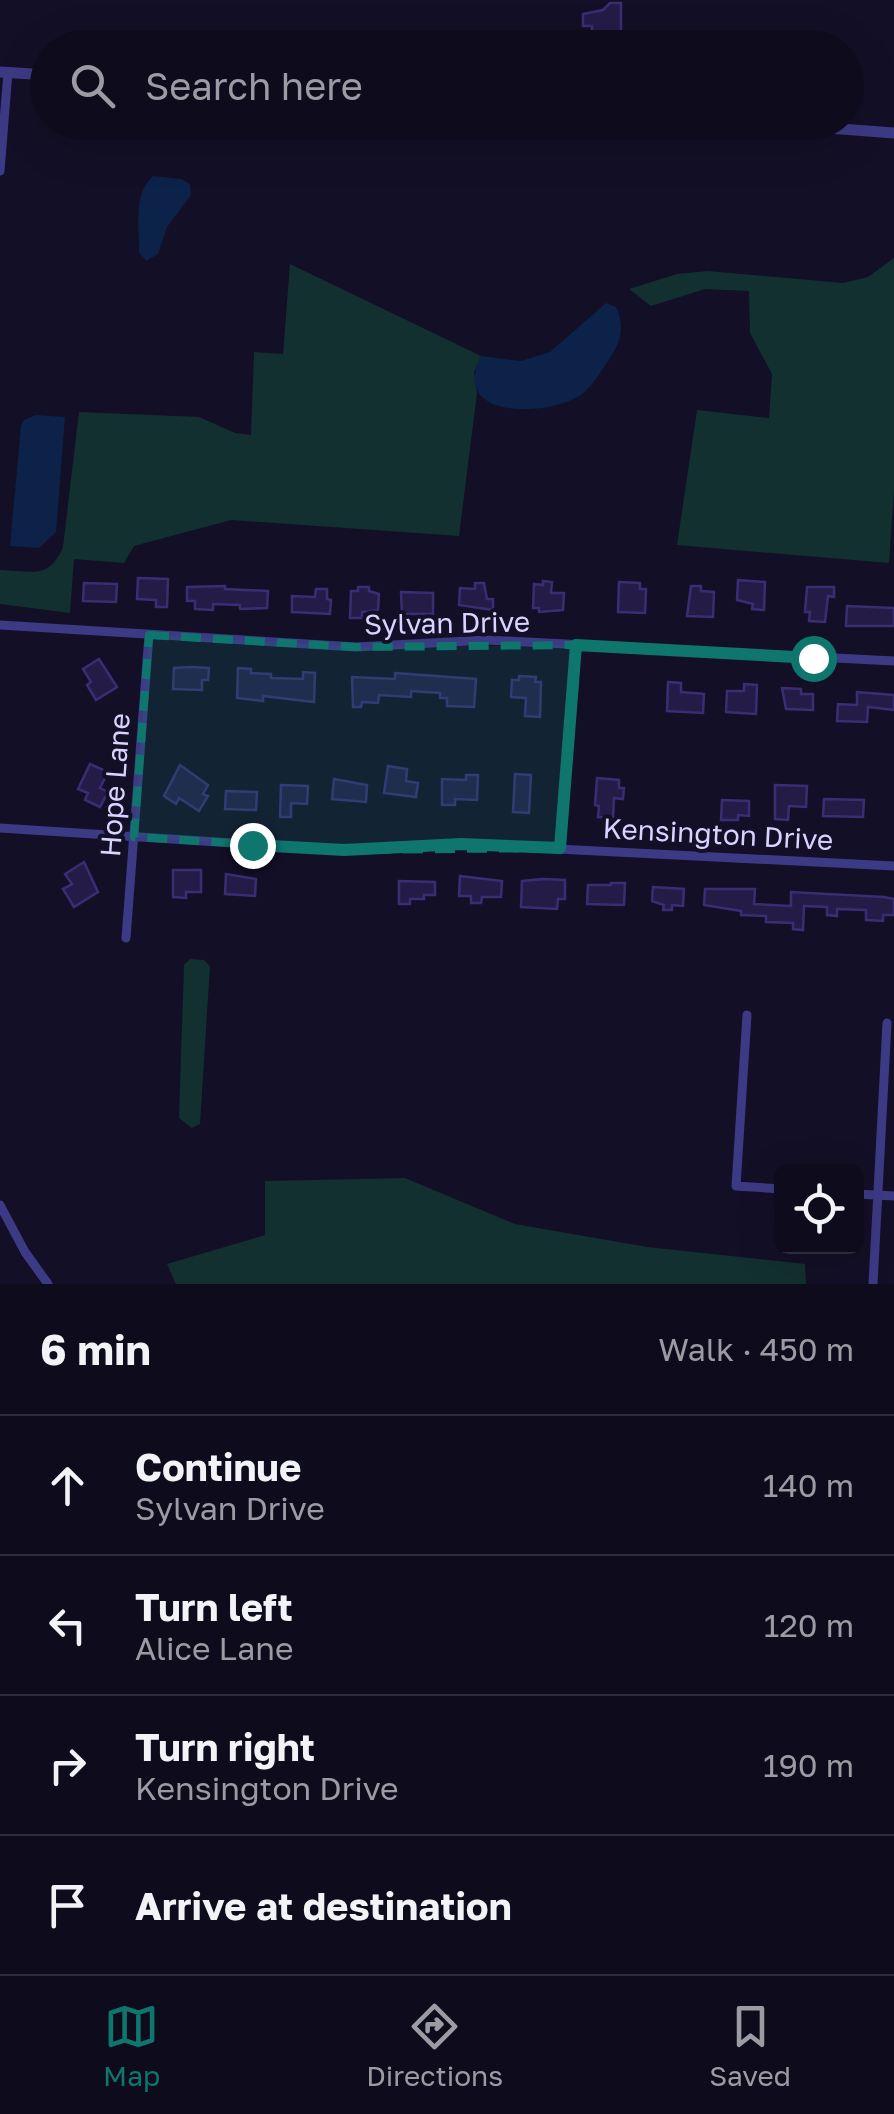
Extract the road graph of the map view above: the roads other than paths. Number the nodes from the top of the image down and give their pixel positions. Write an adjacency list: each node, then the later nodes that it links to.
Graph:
1 (4, 72): 2 (street); 5 (street)
2 (30, 74)
3 (864, 131): 4 (street)
4 (894, 133)
5 (0, 171)
6 (0, 625): 7 (street, Sylvan Drive)
7 (150, 635): 8 (street, Sylvan Drive); 11 (street, Hope Lane)
8 (576, 645): 9 (street, Sylvan Drive); 12 (street)
9 (894, 661)
10 (0, 828): 11 (street, Kensington Drive)
11 (134, 838): 12 (street, Kensington Drive); 14 (street, Hope Lane)
12 (560, 848): 13 (street, Kensington Drive)
13 (894, 866)
14 (126, 938)
15 (747, 1015): 18 (street)
16 (887, 1023): 17 (street)
17 (889, 1062): 20 (street)
18 (774, 1188)
19 (864, 1194): 20 (street)
20 (876, 1195): 21 (street); 24 (street)
21 (894, 1196)
22 (0, 1205): 23 (street)
23 (48, 1284)
24 (872, 1284)

